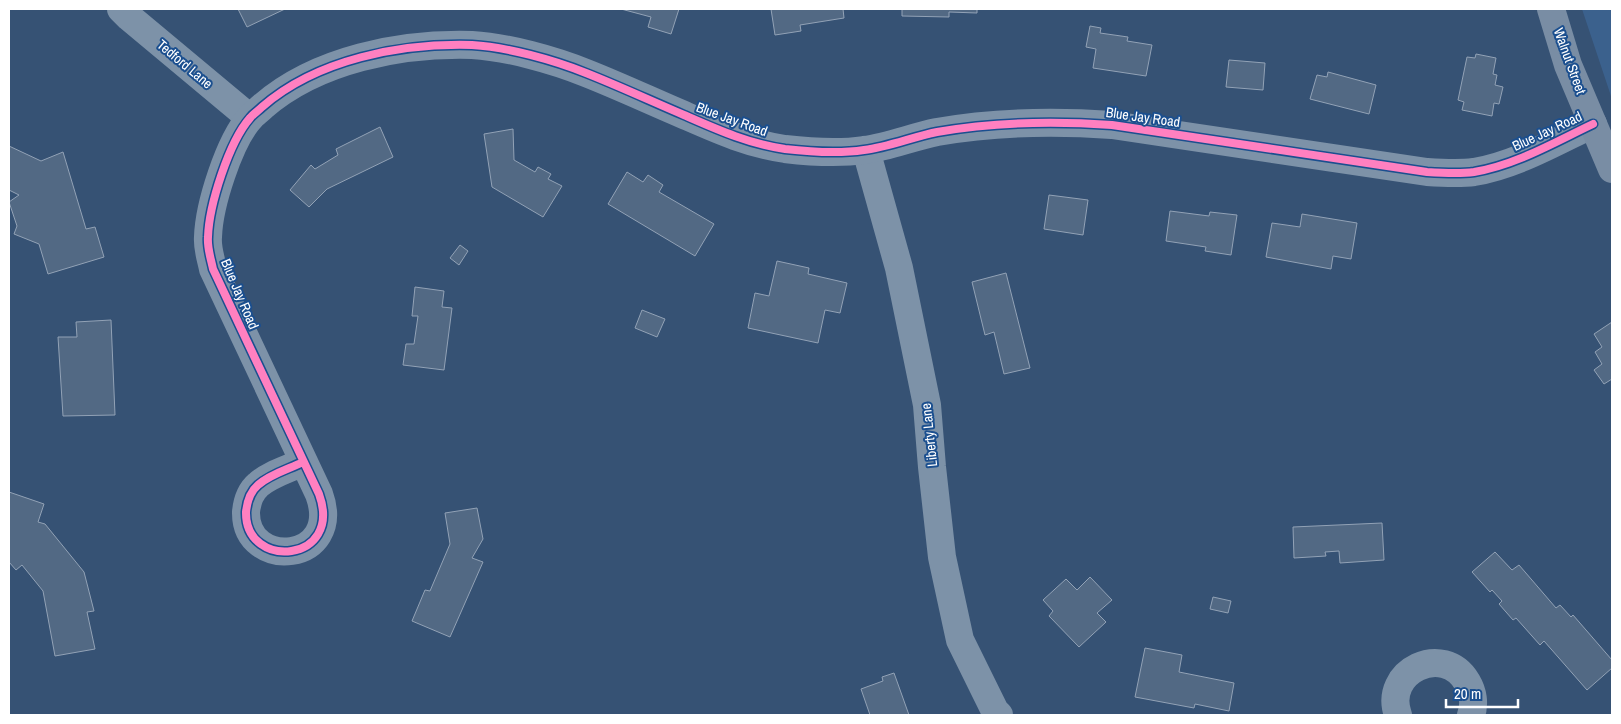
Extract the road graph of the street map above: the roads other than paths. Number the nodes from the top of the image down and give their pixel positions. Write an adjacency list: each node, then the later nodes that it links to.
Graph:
1 (121, 9): 3 (street, Tedford Lane)
2 (1551, 9): 4 (main road, Walnut Street)
3 (250, 118): 5 (street, Blue Jay Road); 7 (street, Blue Jay Road)
4 (1594, 124): 5 (street, Blue Jay Road); 6 (main road, Walnut Street)
5 (866, 150): 8 (street, Liberty Lane)
6 (1612, 169)
7 (303, 462)
8 (999, 715)
9 (1398, 715): 10 (street)
10 (1470, 715)

